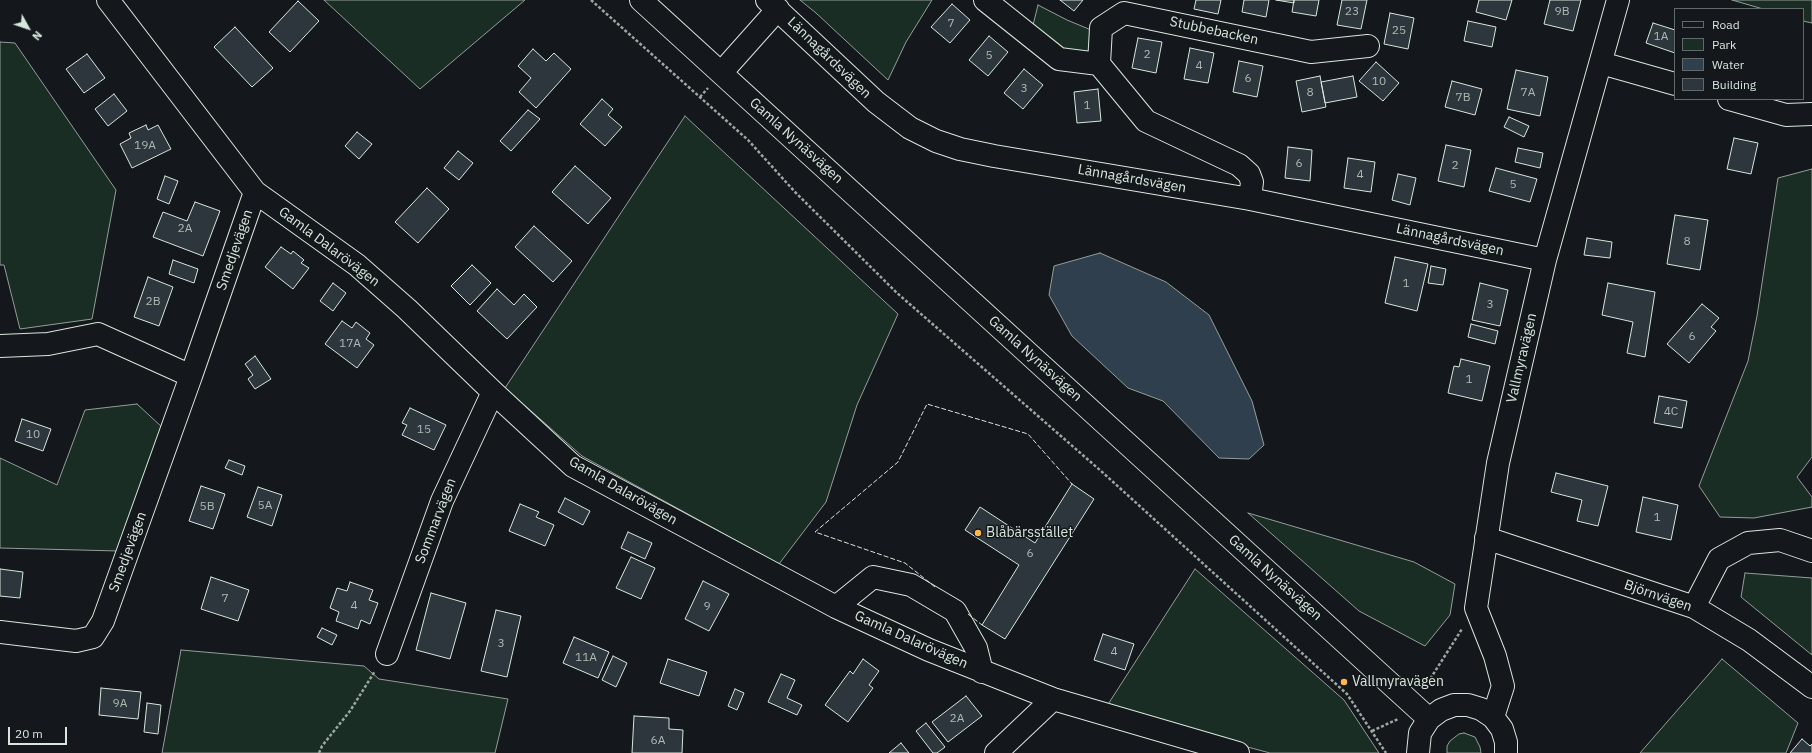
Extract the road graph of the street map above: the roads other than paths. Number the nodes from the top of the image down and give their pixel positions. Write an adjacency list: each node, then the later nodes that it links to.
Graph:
1 (108, 0): 13 (street, Gamla Dalarövägen)
2 (641, 0): 9 (street, Gamla Nynäsvägen)
3 (985, 0): 8 (street)
4 (1618, 0): 7 (street, Vallmyravägen)
5 (772, 4): 9 (street); 14 (street, Lännagårdsvägen)
6 (1368, 46): 8 (street, Stubbebacken)
7 (1600, 63): 10 (street); 15 (street, Vallmyravägen)
8 (1099, 64): 14 (street)
9 (721, 73): 28 (street, Gamla Nynäsvägen)
10 (1674, 84)
11 (1733, 100): 12 (street)
12 (1812, 114)
13 (255, 192): 17 (street, Smedjevägen); 18 (street, Gamla Dalarövägen)
14 (1250, 199): 15 (street, Lännagårdsvägen)
15 (1545, 260): 19 (street, Vallmyravägen)
16 (0, 346): 17 (street)
17 (191, 376): 23 (street, Smedjevägen)
18 (493, 392): 21 (street, Gamla Dalarövägen); 24 (street, Sommarvägen)
19 (1486, 538): 22 (street, Björnvägen); 29 (street, Vallmyravägen)
20 (1812, 551): 22 (street)
21 (836, 606): 25 (street, Gamla Dalarövägen); 25 (street)
22 (1694, 607): 26 (street, Björnvägen)
23 (0, 632)
24 (386, 654)
25 (982, 672): 27 (street, Gamla Dalarövägen)
26 (1812, 687)
27 (1053, 699): 30 (street); 31 (street, Gamla Dalarövägen)
28 (1423, 713): 29 (street); 32 (street)
29 (1493, 717): 33 (street)
30 (996, 753)
31 (1238, 753)
32 (1418, 753)
33 (1506, 753)

